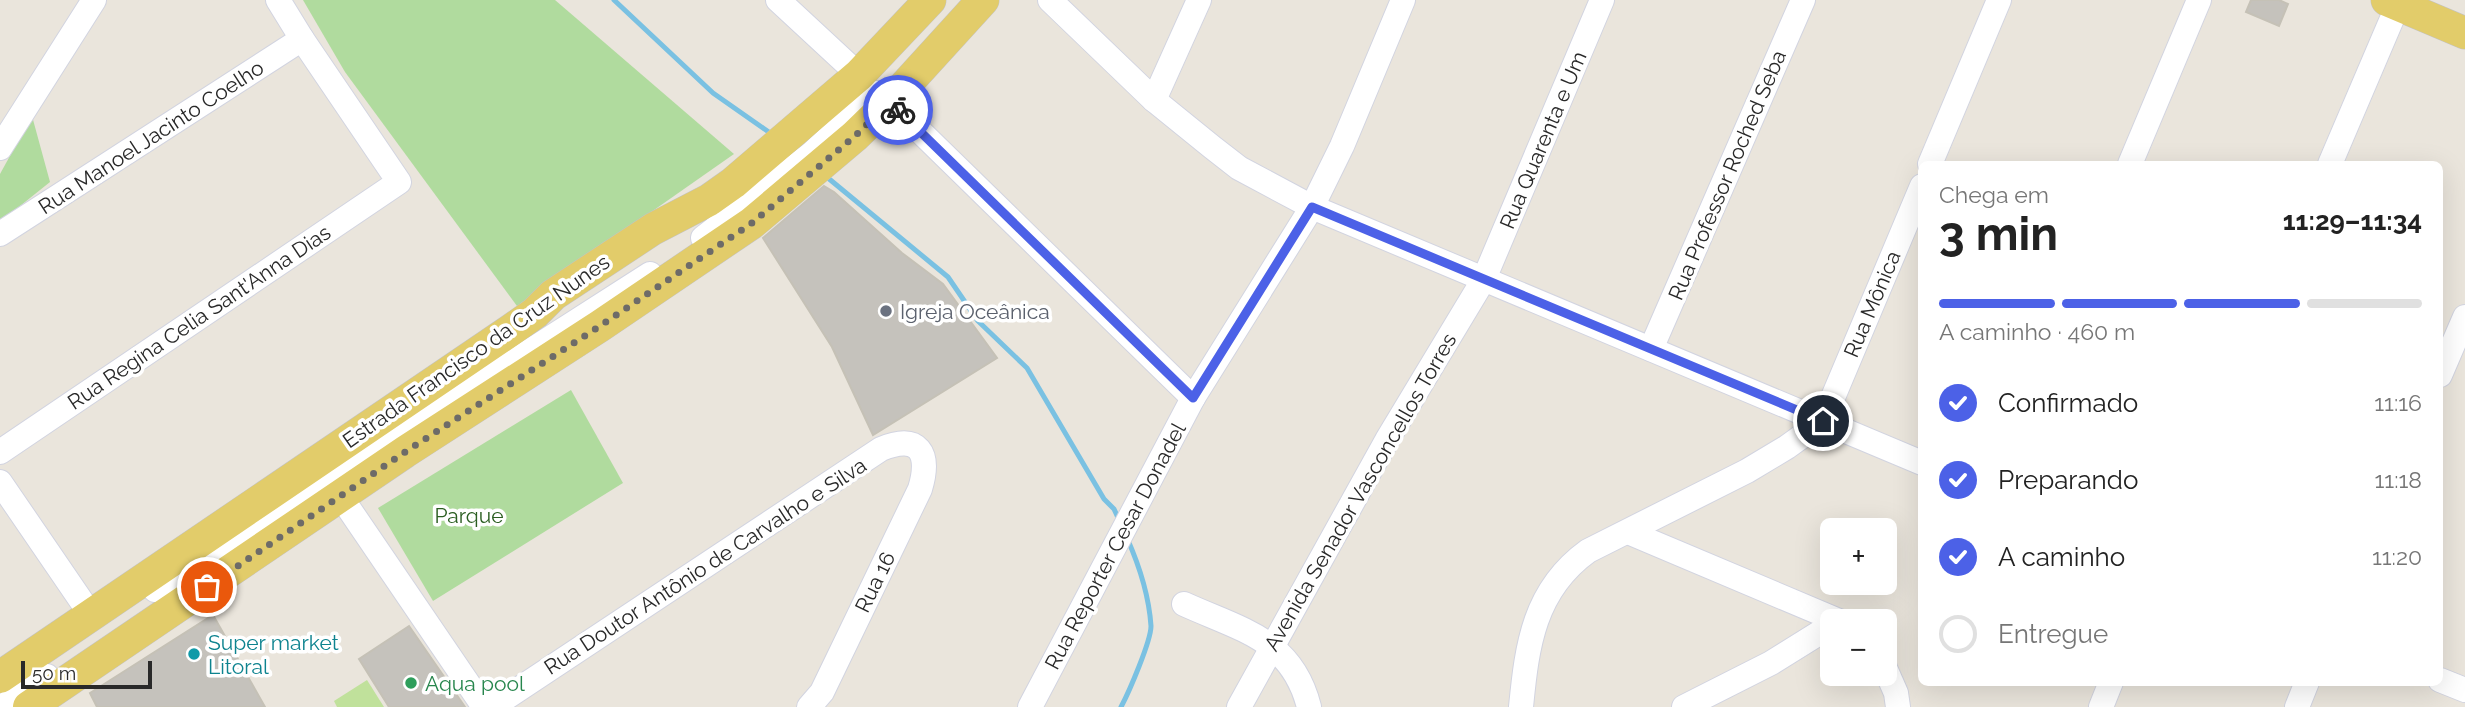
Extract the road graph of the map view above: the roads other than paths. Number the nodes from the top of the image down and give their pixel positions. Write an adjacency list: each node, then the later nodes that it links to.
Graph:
1 (94, 0): 21 (street)
2 (278, 0): 17 (street)
3 (778, 0): 18 (street)
4 (930, 0): 18 (main road, Estrada Francisco da Cruz Nunes)
5 (948, 0): 51 (street)
6 (964, 0): 52 (street)
7 (983, 0): 20 (main road, Estrada Francisco da Cruz Nunes)
8 (1050, 0): 19 (street)
9 (1199, 0): 19 (street)
10 (1403, 0): 26 (street, Rua Reporter Cesar Donadel)
11 (1602, 0): 28 (street, Rua Quarenta e Um)
12 (1803, 0): 30 (street, Rua Professor Roched Seba)
13 (1999, 0): 22 (street)
14 (2199, 0): 23 (street)
15 (2395, 2): 16 (main road); 24 (street)
16 (2465, 33)
17 (302, 39): 27 (street, Rua Manoel Jacinto Coelho); 34 (street, Rua Regina Celia Sant'Anna Dias)
18 (859, 75): 42 (main road, Estrada Francisco da Cruz Nunes)
19 (1154, 100): 26 (street)
20 (890, 102): 32 (street); 38 (main road, Estrada Francisco da Cruz Nunes)
21 (0, 148)
22 (1931, 161)
23 (2131, 161)
24 (2331, 161)
25 (1918, 195): 33 (street, Rua Mônica)
26 (1312, 207): 28 (street); 32 (street, Rua Reporter Cesar Donadel)
27 (0, 234)
28 (1484, 279): 30 (street); 44 (street, Avenida Senador Vasconcellos Torres)
29 (2465, 317): 31 (street)
30 (1651, 349): 33 (street)
31 (2443, 368)
32 (1193, 398): 57 (street, Rua Reporter Cesar Donadel)
33 (1823, 421): 36 (street); 39 (street)
34 (0, 452)
35 (921, 452): 55 (street, Rua Doutor Antônio de Carvalho e Silva); 56 (street, Rua 16)
36 (1918, 461)
37 (0, 482): 42 (street)
38 (341, 497): 53 (main road, Estrada Francisco da Cruz Nunes); 54 (street)
39 (1628, 533): 41 (street); 60 (street)
40 (1184, 604): 44 (street)
41 (1820, 613)
42 (91, 615): 45 (main road, Estrada Francisco da Cruz Nunes)
43 (1820, 632): 61 (street)
44 (1272, 645): 58 (street, Avenida Senador Vasconcellos Torres); 59 (street)
45 (0, 677)
46 (2443, 681): 50 (street)
47 (1893, 686): 62 (street)
48 (2109, 686): 63 (street)
49 (2305, 686): 64 (street)
50 (2465, 690)
51 (0, 695)
52 (2, 707)
53 (29, 707)
54 (484, 707)
55 (492, 707)
56 (809, 707)
57 (1030, 707)
58 (1239, 707)
59 (1309, 707)
60 (1521, 707)
61 (1684, 707)
62 (1898, 707)
63 (2101, 707)
64 (2297, 707)

